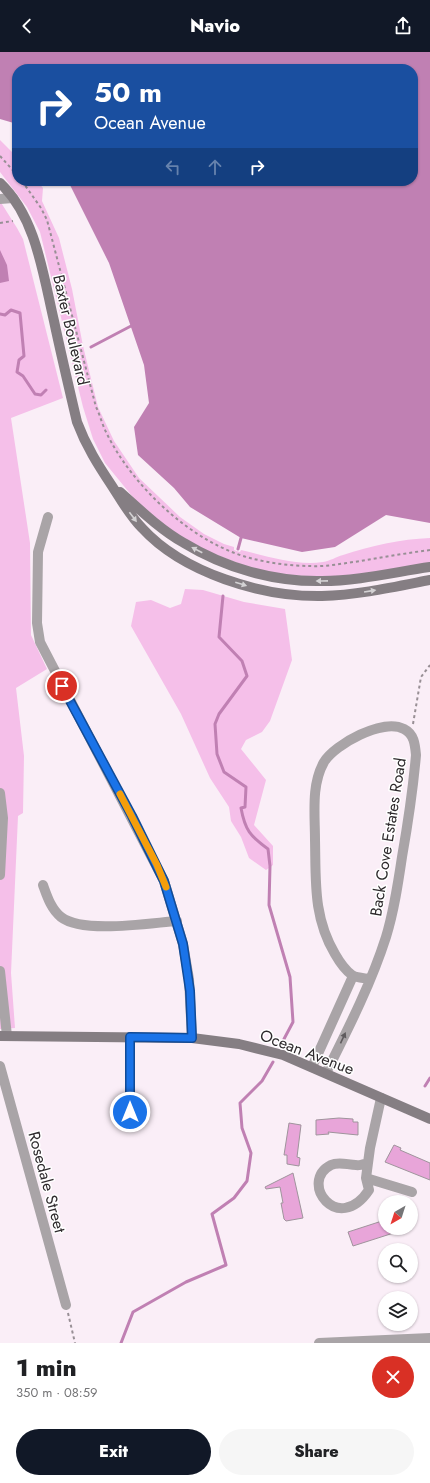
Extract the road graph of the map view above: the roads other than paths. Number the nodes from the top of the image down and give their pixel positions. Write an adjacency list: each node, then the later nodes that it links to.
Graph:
1 (0, 183): 2 (street, Baxter Boulevard)
2 (12, 198): 3 (street); 4 (street, Baxter Boulevard)
3 (0, 199)
4 (111, 484): 6 (street, Baxter Boulevard, one-way to 4); 7 (street, Baxter Boulevard, one-way to 7)
5 (48, 517): 11 (street)
6 (430, 567)
7 (430, 580)
8 (0, 793): 9 (street)
9 (0, 875)
10 (43, 885): 11 (street)
11 (177, 921): 17 (street)
12 (0, 971): 15 (street)
13 (353, 976): 14 (street); 14 (street, Back Cove Estates Road); 19 (street)
14 (370, 979): 20 (street, Back Cove Estates Road, one-way to 14)
15 (3, 1036): 16 (street, Ocean Avenue)
16 (130, 1037): 17 (street, Ocean Avenue); 23 (street)
17 (192, 1038): 19 (street, Ocean Avenue)
18 (0, 1066): 27 (street, Rosedale Street)
19 (312, 1067): 20 (street, Ocean Avenue)
20 (326, 1073): 21 (street, Ocean Avenue)
21 (381, 1098): 22 (street, Ocean Avenue); 24 (street)
22 (430, 1119)
23 (130, 1127)
24 (368, 1163): 25 (street); 25 (street)
25 (366, 1178): 26 (street)
26 (412, 1192)
27 (66, 1305)
28 (430, 1338): 29 (street)
29 (319, 1343)

